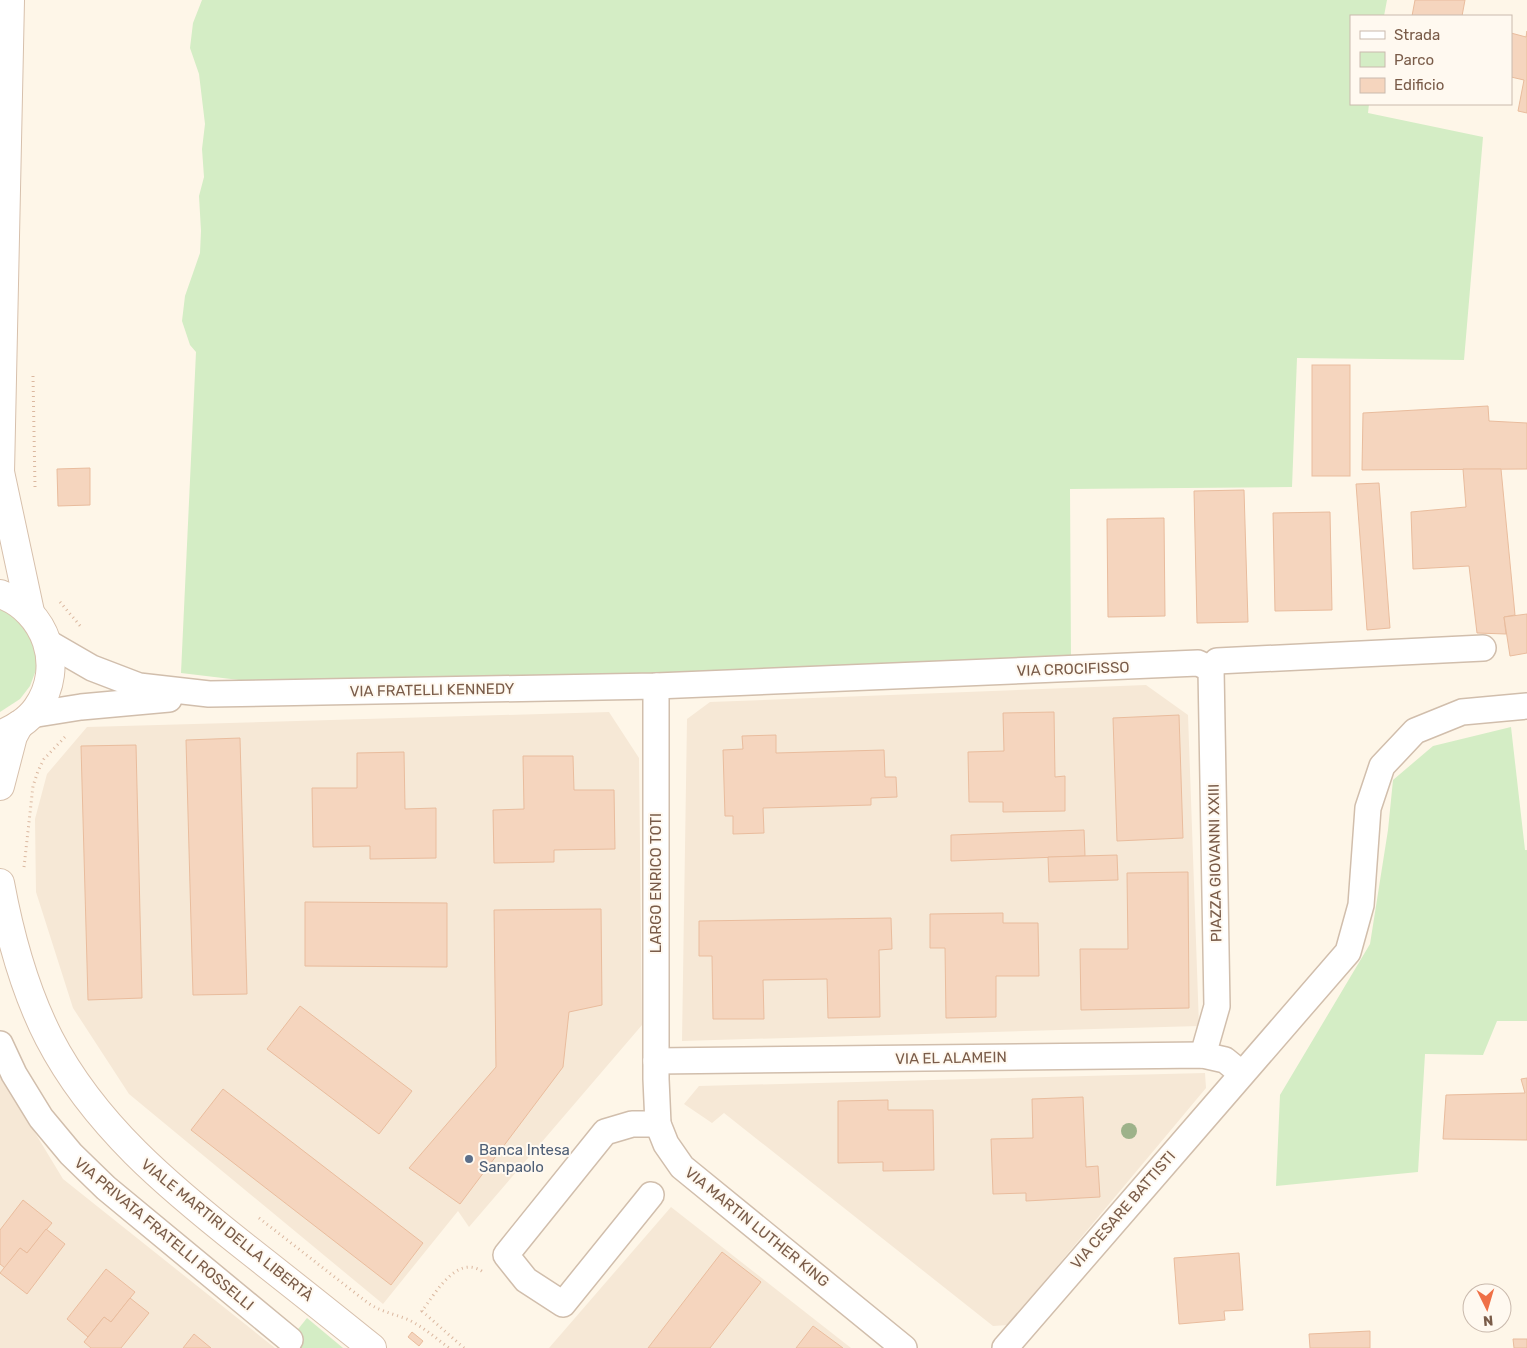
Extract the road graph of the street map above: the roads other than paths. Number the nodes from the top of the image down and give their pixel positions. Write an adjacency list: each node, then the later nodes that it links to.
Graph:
1 (10, 0): 2 (street)
2 (0, 472): 4 (street)
3 (0, 594): 4 (street)
4 (30, 612): 5 (street)
5 (47, 642): 9 (street, VIA FRATELLI KENNEDY); 11 (street)
6 (1483, 648): 7 (street)
7 (1212, 670): 8 (street, VIA CROCIFISSO); 15 (street, PIAZZA GIOVANNI XXIII)
8 (656, 686): 9 (street, VIA FRATELLI KENNEDY); 16 (street, LARGO ENRICO TOTI)
9 (208, 694): 11 (street, VIA FRATELLI KENNEDY)
10 (1527, 706): 17 (street, VIA CESARE BATTISTI)
11 (16, 725): 12 (street)
12 (0, 786)
13 (0, 883): 21 (street, VIALE MARTIRI DELLA LIBERTÀ)
14 (0, 1044): 20 (street, VIA PRIVATA FRATELLI ROSSELLI)
15 (1203, 1055): 16 (street, VIA EL ALAMEIN); 17 (street, VIA EL ALAMEIN)
16 (656, 1070): 18 (street, VIA MARTIN LUTHER KING)
17 (1241, 1073): 23 (street, VIA CESARE BATTISTI)
18 (658, 1124): 19 (street); 22 (street, VIA MARTIN LUTHER KING)
19 (651, 1195)
20 (290, 1340)
21 (372, 1348)
22 (904, 1348)
23 (1005, 1348)

